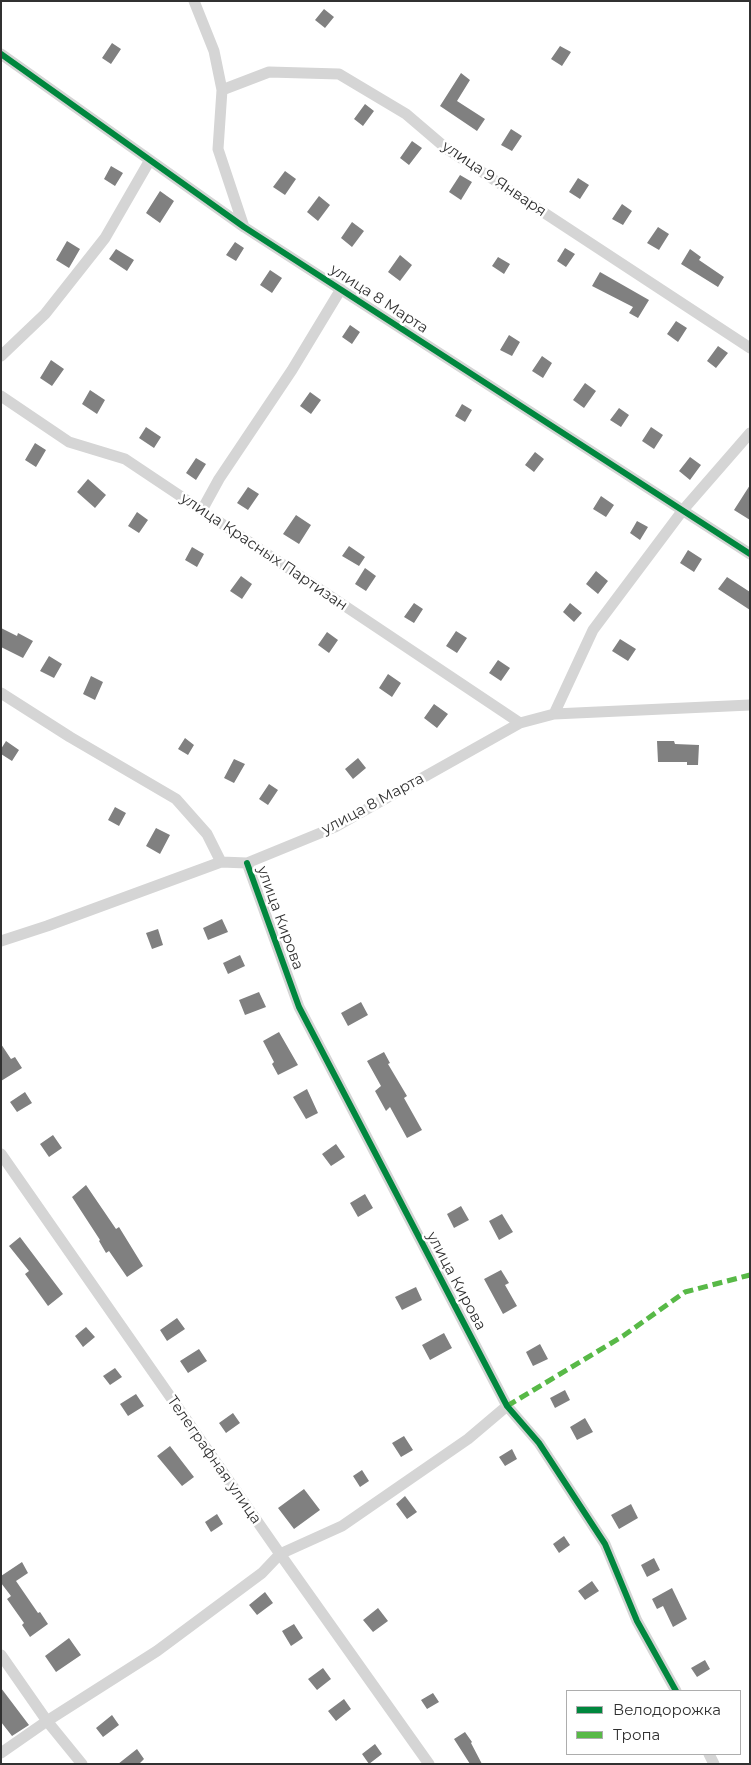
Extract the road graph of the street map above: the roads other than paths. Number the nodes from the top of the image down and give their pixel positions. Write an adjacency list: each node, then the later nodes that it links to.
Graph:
1 (194, 1): 3 (street)
2 (1, 54): 4 (street, улица 8 Марта)
3 (222, 90): 5 (street); 7 (street, улица 9 Января)
4 (150, 160): 5 (street, улица 8 Марта); 8 (street)
5 (244, 227): 6 (street, улица 8 Марта)
6 (341, 289): 11 (street); 12 (street, улица 8 Марта)
7 (750, 348)
8 (1, 356)
9 (1, 396): 11 (street, улица Красных Партизан)
10 (750, 433): 12 (street)
11 (202, 510): 17 (street, улица Красных Партизан)
12 (683, 510): 13 (street, улица 8 Марта); 16 (street)
13 (750, 554)
14 (1, 693): 18 (street)
15 (750, 705): 16 (street, улица 8 Марта)
16 (554, 714): 17 (street, улица 8 Марта)
17 (520, 723): 19 (street, улица 8 Марта)
18 (220, 862): 19 (street, улица 8 Марта); 20 (street, улица 8 Марта)
19 (248, 863): 22 (street, улица Кирова)
20 (1, 941)
21 (1, 1154): 23 (street, Телеграфная улица)
22 (508, 1406): 23 (street); 25 (street, улица Кирова)
23 (280, 1554): 26 (street); 29 (street, Телеграфная улица)
24 (1, 1655): 26 (street)
25 (675, 1690)
26 (47, 1721): 27 (street); 28 (street)
27 (1, 1753)
28 (82, 1764)
29 (429, 1764)

